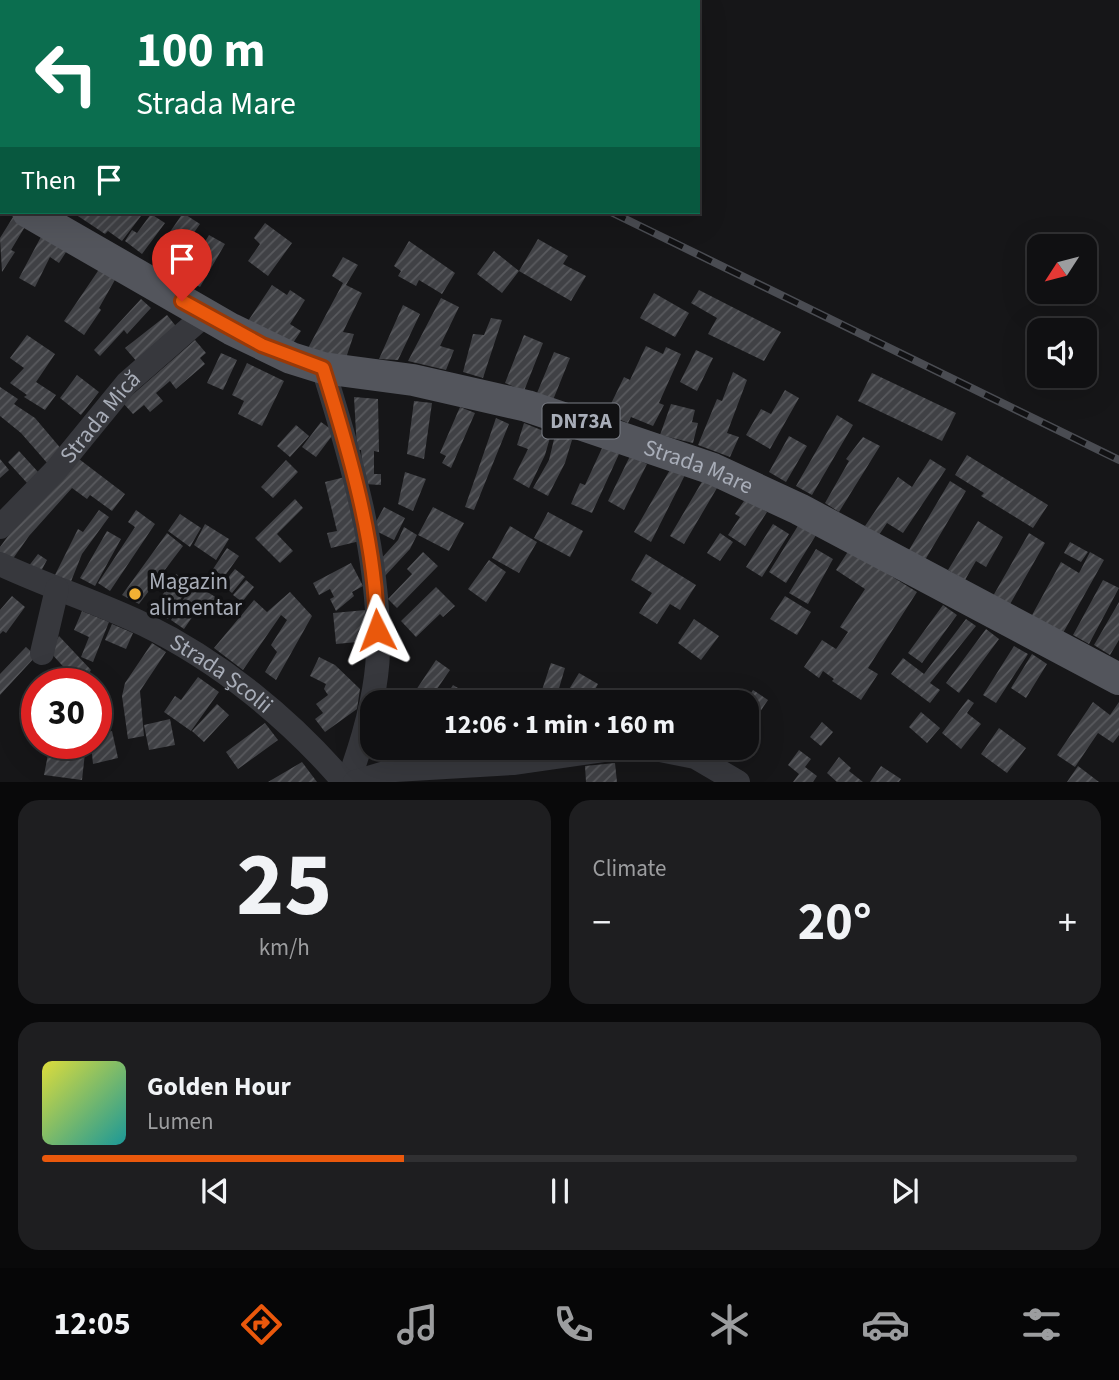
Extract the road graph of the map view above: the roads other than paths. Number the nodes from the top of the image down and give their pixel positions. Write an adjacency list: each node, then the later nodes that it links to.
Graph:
1 (32, 214): 2 (main road, Strada Mare / DN73A)
2 (206, 314): 3 (main road, Strada Mare / DN73A); 4 (street, Strada Mică)
3 (323, 368): 8 (main road, Strada Mare / DN73A); 11 (street)
4 (0, 527)
5 (0, 564): 6 (street, Strada Școlii)
6 (57, 589): 7 (street); 11 (street, Strada Școlii)
7 (43, 653)
8 (1119, 679)
9 (534, 760): 12 (street)
10 (699, 760): 13 (street)
11 (346, 782)
12 (355, 782)
13 (738, 782)

